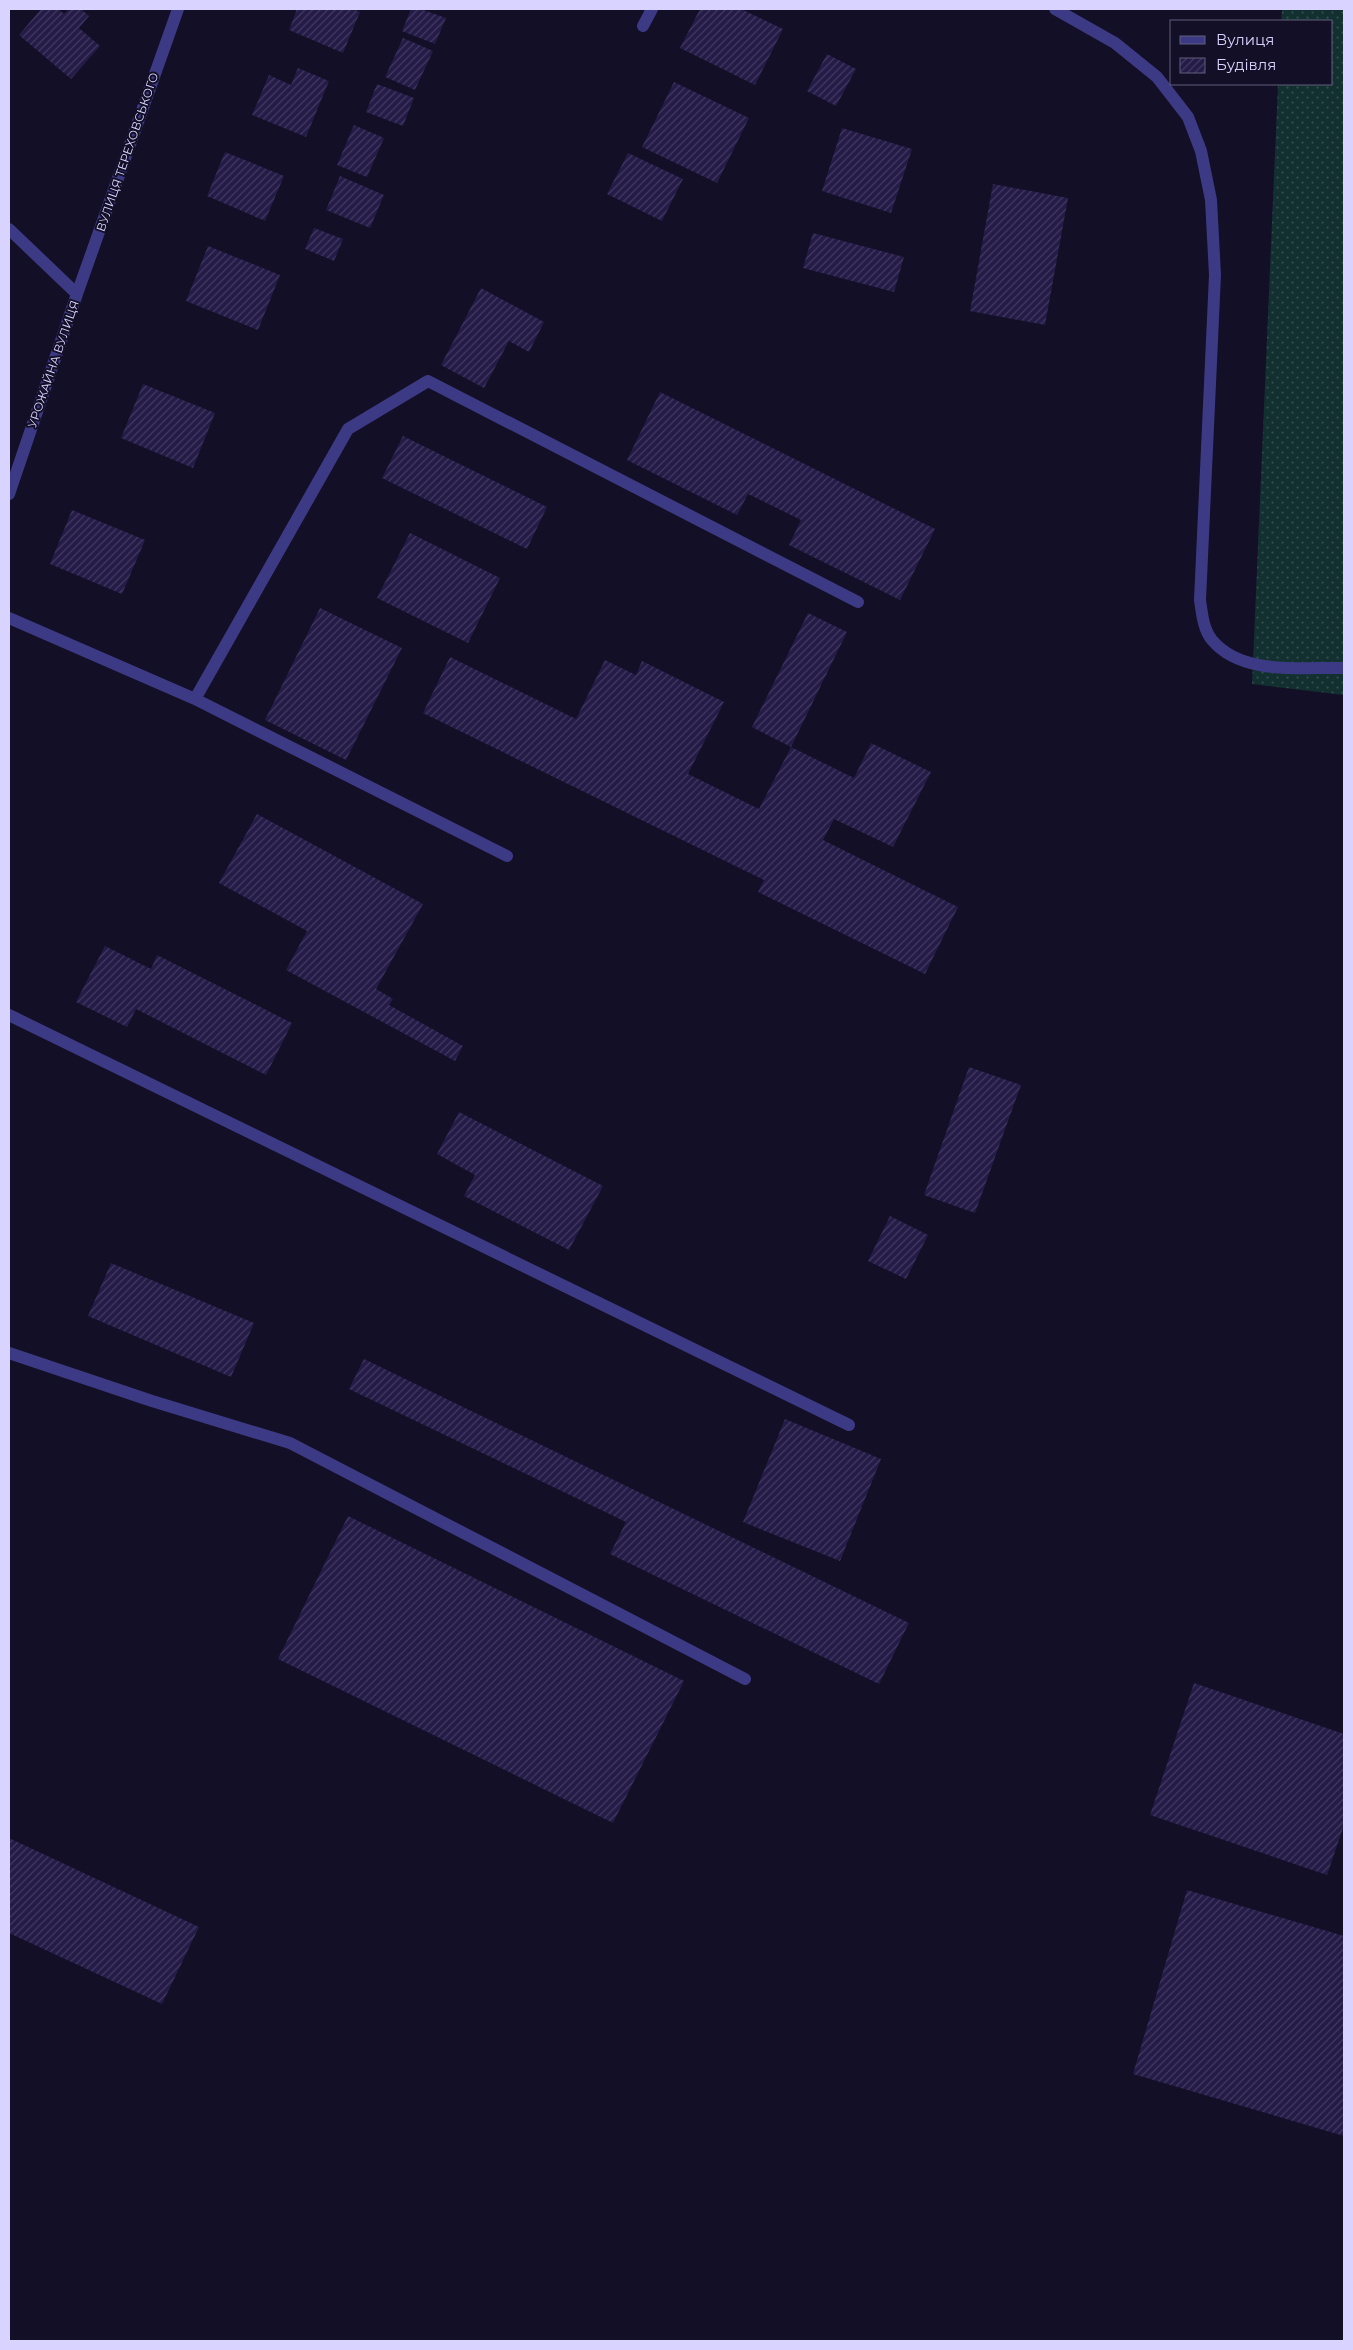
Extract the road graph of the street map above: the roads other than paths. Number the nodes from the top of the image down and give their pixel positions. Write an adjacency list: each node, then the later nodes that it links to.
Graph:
1 (178, 9): 6 (street, ВУЛИЦЯ ТЕРЕХОВСЬКОГО)
2 (652, 9): 4 (street)
3 (1055, 9): 10 (street)
4 (643, 26)
5 (9, 229): 6 (street, УРОЖАЙНА ВУЛИЦЯ)
6 (77, 294): 7 (street, УРОЖАЙНА ВУЛИЦЯ)
7 (9, 494)
8 (858, 602): 11 (street)
9 (9, 618): 11 (street)
10 (1344, 668)
11 (195, 699): 12 (street)
12 (507, 856)
13 (9, 1015): 15 (street)
14 (9, 1353): 16 (street)
15 (849, 1424)
16 (745, 1679)

